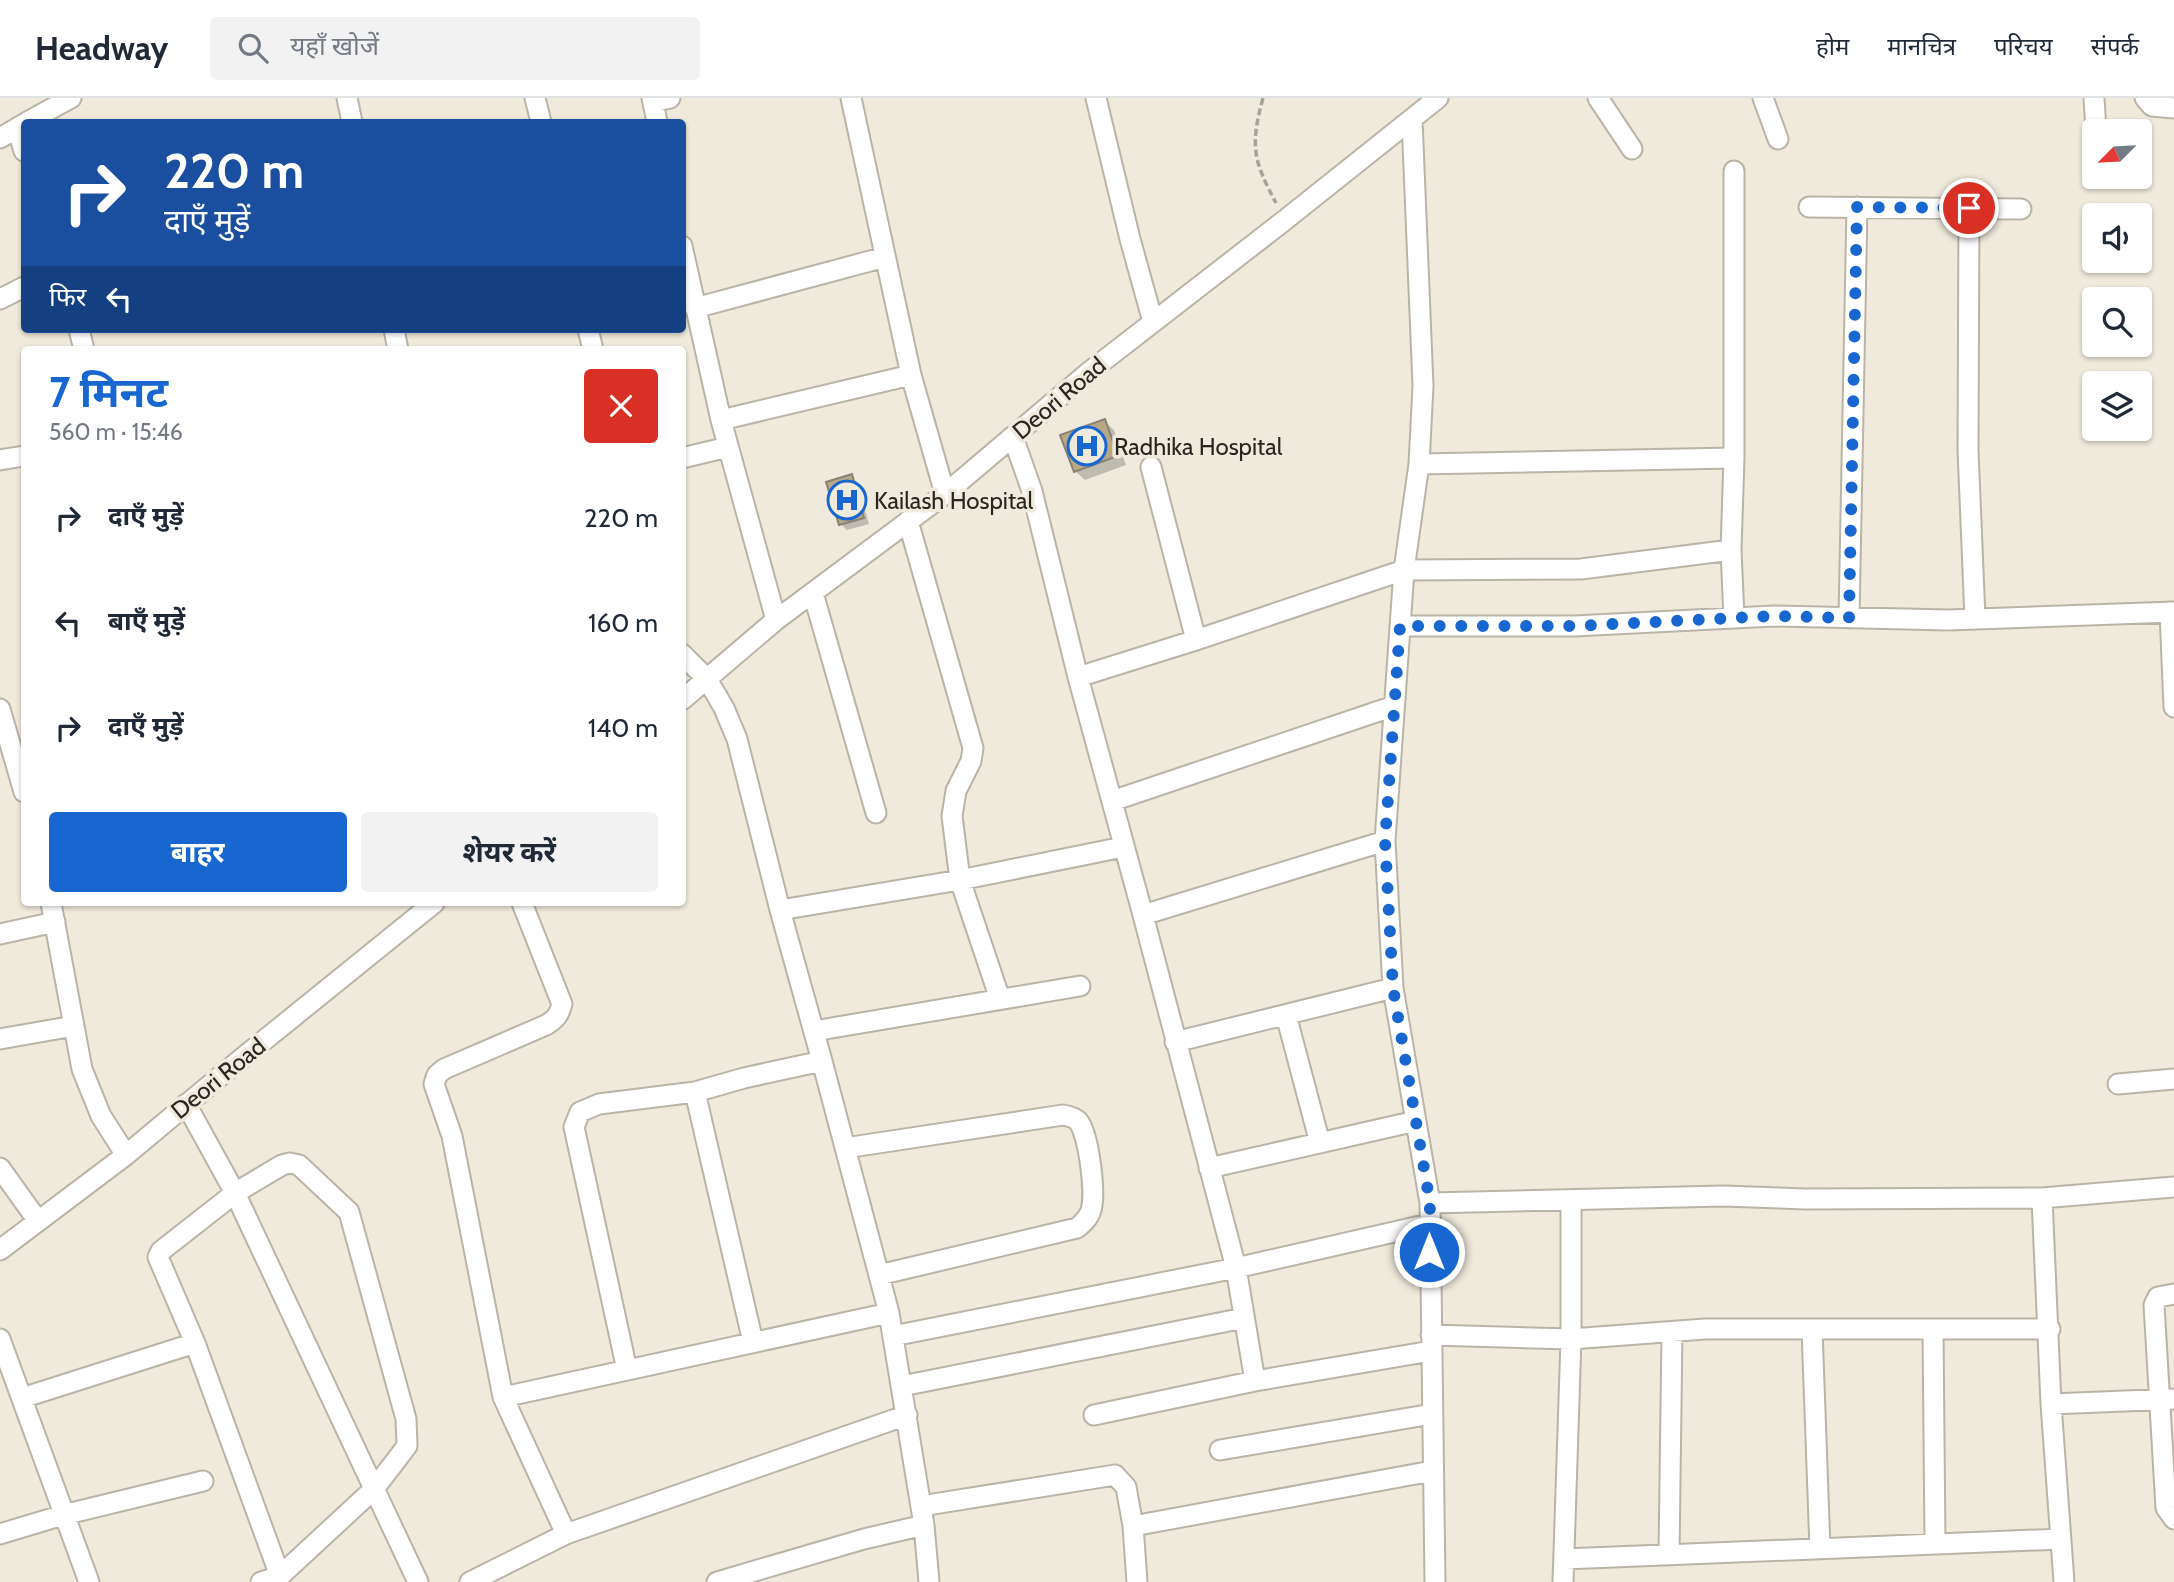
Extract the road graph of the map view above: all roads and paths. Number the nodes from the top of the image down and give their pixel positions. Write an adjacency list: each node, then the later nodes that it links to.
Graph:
1 (71, 98): 14 (street)
2 (535, 98): 16 (street)
3 (852, 98): 30 (street)
4 (1096, 98): 35 (street)
5 (1263, 98): 29 (path)
6 (1438, 98): 18 (street, Deori Road)
7 (1598, 98): 23 (street)
8 (1763, 98): 22 (street)
9 (2094, 98): 19 (street)
10 (2145, 98): 13 (street)
11 (350, 99): 15 (street)
12 (658, 100): 17 (street)
13 (2174, 108)
14 (34, 119)
15 (352, 119)
16 (540, 119)
17 (657, 119)
18 (1412, 119): 29 (street, Deori Road); 44 (street)
19 (2095, 119)
20 (21, 126): 21 (street)
21 (0, 138)
22 (1778, 139)
23 (1632, 149)
24 (1734, 171): 42 (street)
25 (1809, 206): 26 (street)
26 (1857, 207): 27 (street); 53 (street)
27 (1969, 208): 28 (street); 54 (street)
28 (2021, 209)
29 (1285, 220): 35 (street, Deori Road)
30 (884, 257): 34 (street); 36 (street)
31 (686, 265): 34 (street)
32 (21, 288): 33 (street)
33 (0, 299)
34 (695, 308): 37 (street)
35 (1153, 322): 38 (street, Deori Road)
36 (911, 375): 37 (street); 46 (street)
37 (721, 421): 39 (street)
38 (1013, 437): 46 (street, Deori Road); 59 (street)
39 (728, 447): 41 (street); 55 (street)
40 (21, 456): 43 (street)
41 (686, 457)
42 (1734, 458): 44 (street); 48 (street)
43 (0, 460)
44 (1419, 464): 49 (street)
45 (1151, 467): 57 (street)
46 (945, 494): 47 (street, Deori Road)
47 (908, 522): 50 (street, Deori Road); 71 (street)
48 (1731, 550): 49 (street); 52 (street)
49 (1404, 570): 56 (street); 57 (street)
50 (813, 593): 55 (street, Deori Road); 68 (street)
51 (2172, 612): 54 (street); 63 (street)
52 (1734, 618): 53 (street); 56 (street)
53 (1849, 618): 54 (street)
54 (1975, 619)
55 (776, 620): 60 (street, Deori Road)
56 (1400, 626): 62 (street)
57 (1196, 640): 59 (street)
58 (686, 658): 60 (street)
59 (1078, 677): 67 (street)
60 (707, 679): 61 (street, Deori Road); 74 (street)
61 (686, 697)
62 (1394, 706): 67 (street); 69 (street)
63 (2174, 707)
64 (0, 709): 65 (street)
65 (6, 749): 66 (street)
66 (21, 785)
67 (1112, 801): 70 (street)
68 (876, 813)
69 (1385, 841): 76 (street); 79 (street)
70 (1123, 847): 71 (street); 76 (street)
71 (960, 880): 74 (street); 80 (street)
72 (430, 906): 90 (street, Deori Road)
73 (523, 906): 123 (street)
74 (780, 910): 83 (street)
75 (53, 913): 77 (street); 82 (street)
76 (1143, 915): 85 (street)
77 (0, 934)
78 (1080, 985): 80 (street)
79 (1393, 988): 81 (street); 91 (street)
80 (1000, 999): 83 (street)
81 (1286, 1015): 85 (street); 92 (street)
82 (74, 1026): 84 (street); 94 (street)
83 (814, 1031): 86 (street)
84 (0, 1039)
85 (1175, 1042): 96 (street)
86 (822, 1061): 89 (street); 93 (street)
87 (2174, 1079): 88 (street)
88 (2118, 1084)
89 (695, 1092): 117 (street); 120 (street)
90 (186, 1104): 94 (street, Deori Road); 98 (street)
91 (1416, 1121): 92 (street); 101 (street)
92 (1320, 1143): 96 (street)
93 (845, 1148): 106 (street); 106 (street)
94 (126, 1155): 102 (street, Deori Road)
95 (0, 1168): 102 (street)
96 (1209, 1168): 105 (street)
97 (2174, 1187): 99 (street)
98 (235, 1193): 118 (street); 133 (street); 133 (street)
99 (2042, 1198): 100 (street); 112 (street)
100 (1571, 1200): 101 (street); 116 (street)
101 (1430, 1203): 103 (street)
102 (38, 1221): 104 (street, Deori Road)
103 (1429, 1224): 105 (street); 119 (street)
104 (0, 1250)
105 (1236, 1268): 109 (street); 114 (street)
106 (879, 1275): 108 (street)
107 (2174, 1294): 125 (street)
108 (889, 1312): 114 (street); 117 (street)
109 (1244, 1318): 121 (street); 122 (street)
110 (1812, 1329): 111 (street); 113 (street); 142 (street)
111 (1933, 1329): 112 (street); 141 (street)
112 (2050, 1329): 126 (street)
113 (1672, 1332): 116 (street); 143 (street)
114 (893, 1336): 122 (street)
115 (0, 1339): 124 (street)
116 (1571, 1339): 119 (street); 144 (street)
117 (753, 1342): 120 (street)
118 (195, 1343): 124 (street); 145 (street)
119 (1431, 1343): 121 (street); 127 (street)
120 (627, 1370): 123 (street)
121 (1255, 1381): 129 (street)
122 (902, 1386): 128 (street)
123 (503, 1396): 139 (street)
124 (22, 1398): 134 (street)
125 (2167, 1399): 126 (street); 136 (street)
126 (2052, 1404): 140 (street)
127 (1432, 1414): 130 (street); 131 (street)
128 (907, 1415): 135 (street); 139 (street)
129 (1094, 1415)
130 (1220, 1450)
131 (1433, 1471): 137 (street); 152 (street)
132 (203, 1481): 134 (street)
133 (374, 1489): 145 (street); 147 (street)
134 (63, 1515): 138 (street); 146 (street)
135 (923, 1516): 137 (street); 149 (street); 150 (street)
136 (2174, 1519)
137 (1133, 1526): 151 (street)
138 (0, 1534)
139 (566, 1534): 148 (street)
140 (2061, 1539): 141 (street); 154 (street)
141 (1935, 1544): 142 (street)
142 (1820, 1549): 143 (street)
143 (1669, 1555): 144 (street)
144 (1564, 1559): 153 (street)
145 (271, 1579)
146 (89, 1582)
147 (418, 1582)
148 (470, 1582)
149 (717, 1582)
150 (929, 1582)
151 (1136, 1582)
152 (1435, 1582)
153 (1563, 1582)
154 (2063, 1582)

